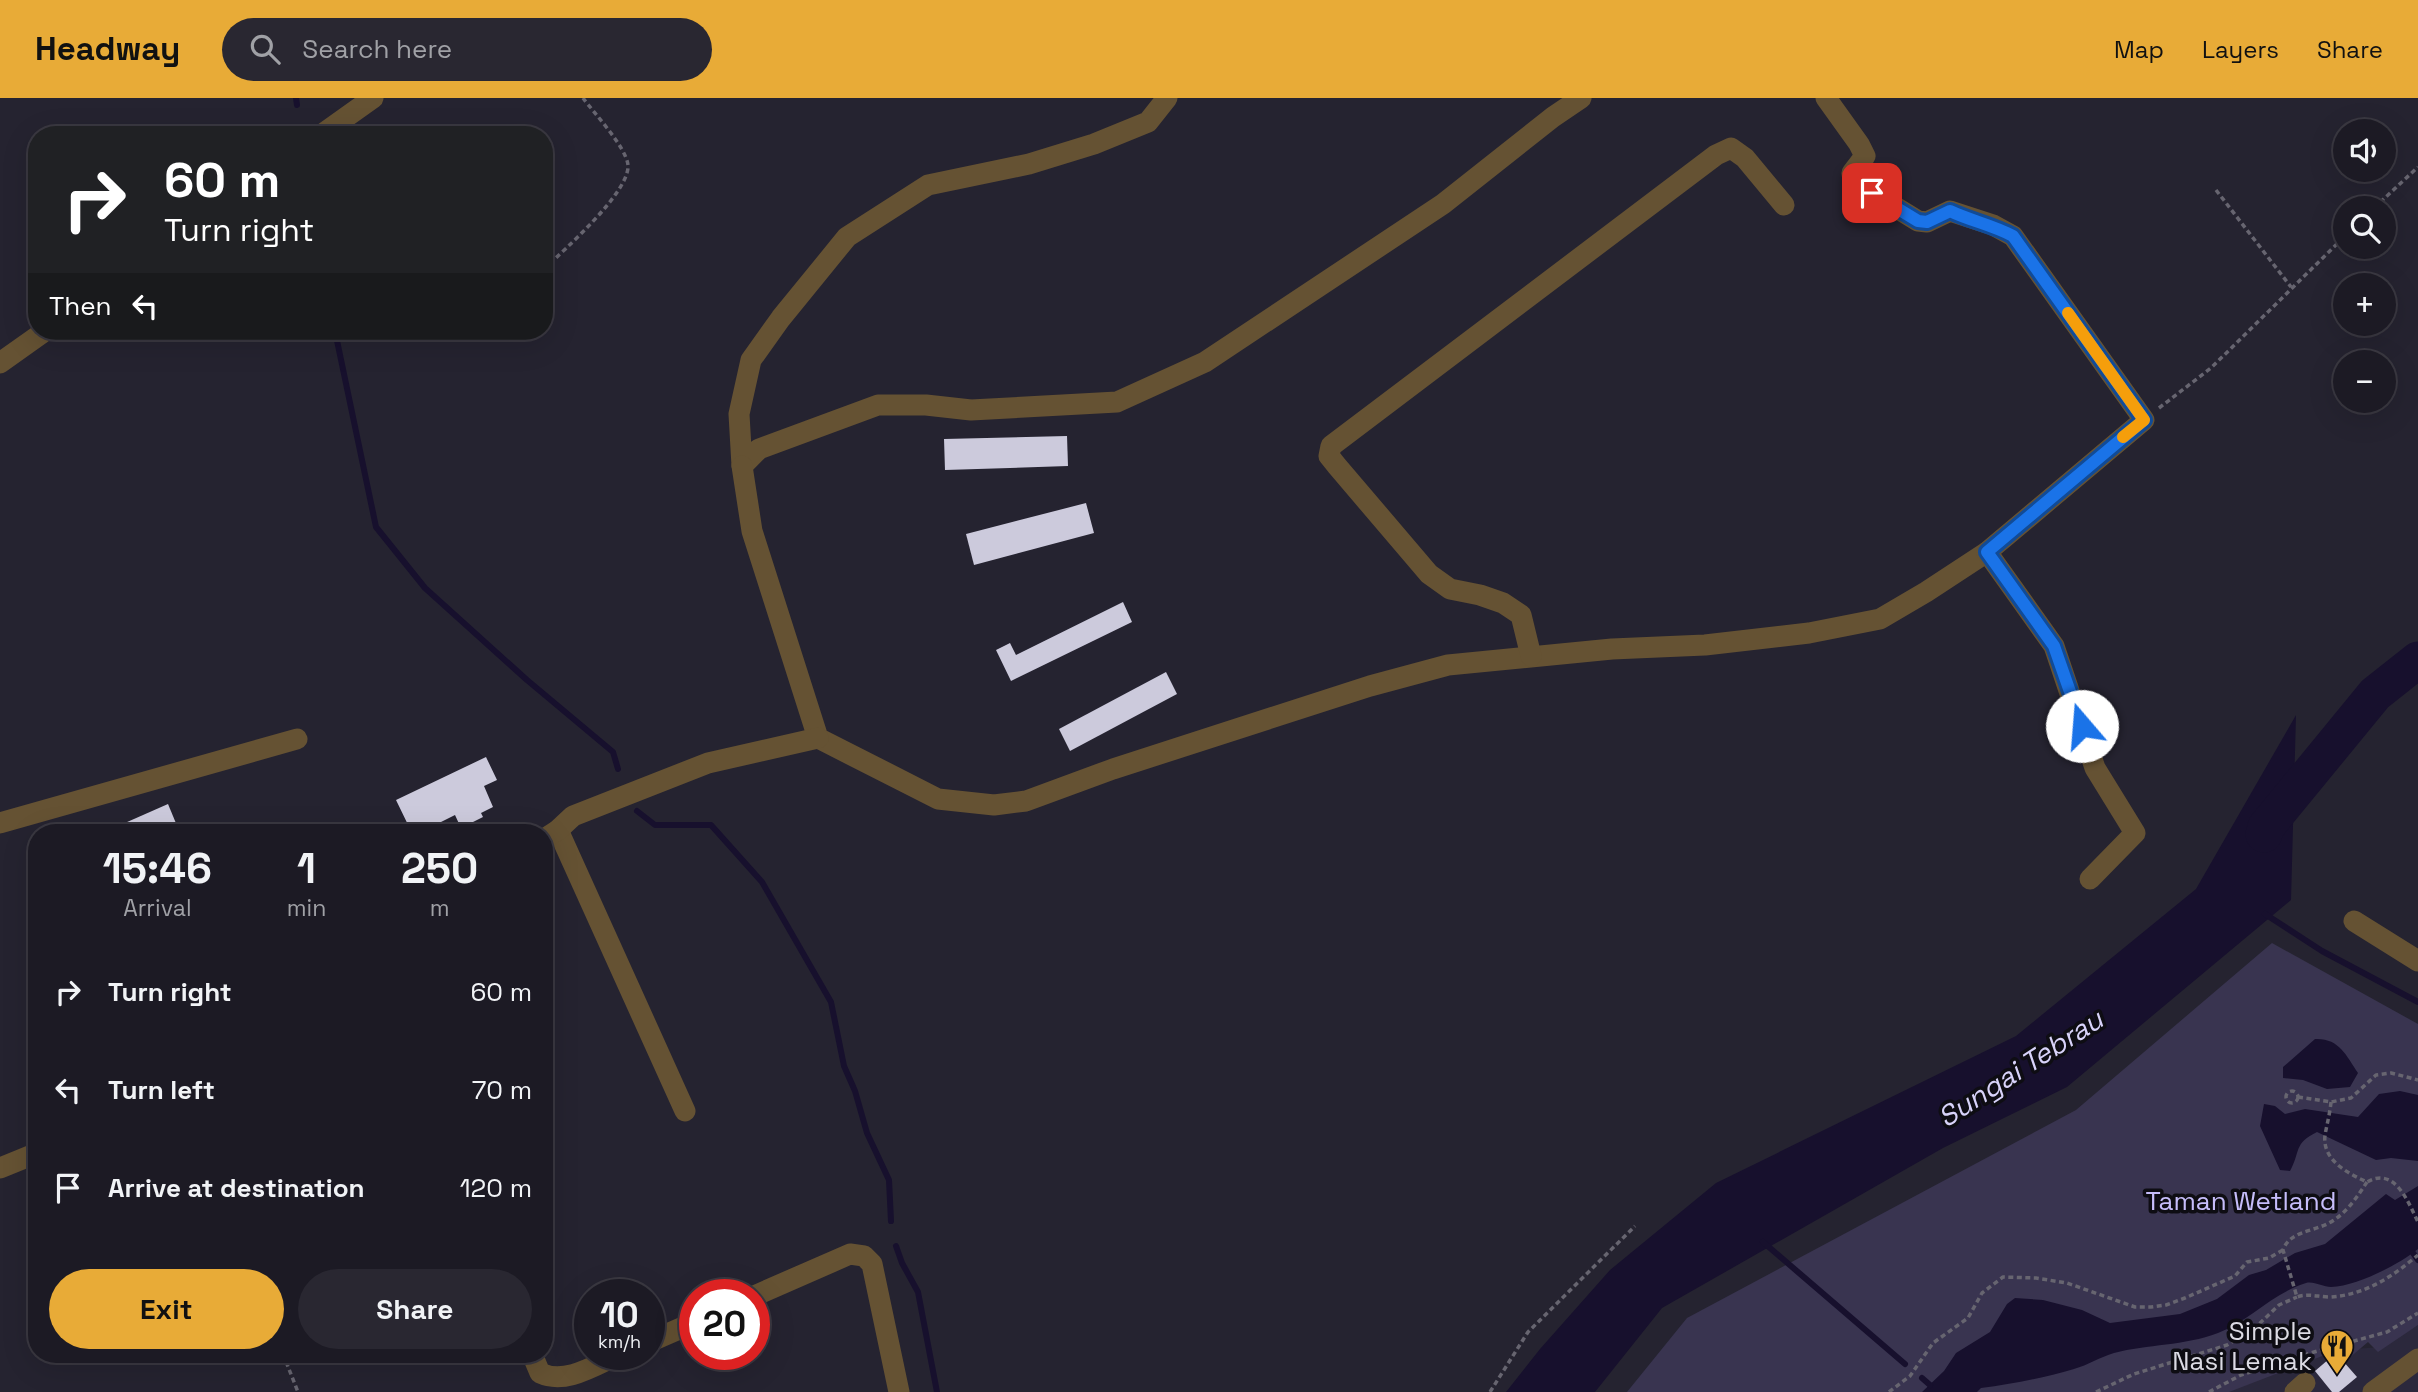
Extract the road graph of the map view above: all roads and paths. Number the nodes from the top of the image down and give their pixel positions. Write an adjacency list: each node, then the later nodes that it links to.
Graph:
1 (373, 98): 6 (street)
2 (583, 98): 12 (path)
3 (1167, 98): 17 (street)
4 (1581, 98): 17 (street)
5 (1826, 98): 16 (street)
6 (334, 126)
7 (2418, 167): 9 (path)
8 (2216, 190): 13 (path)
9 (2387, 196)
10 (1784, 205): 19 (street)
11 (2333, 247): 13 (path)
12 (553, 260)
13 (2291, 287): 16 (path)
14 (32, 340): 15 (street)
15 (0, 363)
16 (2144, 420): 18 (street)
17 (742, 466): 20 (street)
18 (1987, 552): 19 (street); 25 (street)
19 (1531, 656): 20 (street)
20 (818, 738): 23 (street)
21 (297, 739): 22 (street)
22 (0, 823)
23 (553, 833)
24 (553, 839): 31 (street)
25 (2090, 879)
26 (2354, 921): 27 (street)
27 (2418, 961)
28 (2418, 1080): 30 (path)
29 (2298, 1097): 30 (path)
30 (2331, 1102): 34 (path)
31 (685, 1111)
32 (28, 1157): 33 (street)
33 (0, 1168)
34 (2367, 1182): 35 (path); 37 (path)
35 (2418, 1221)
36 (1635, 1226): 48 (path)
37 (2283, 1250): 40 (path); 49 (path)
38 (2418, 1255): 40 (path)
39 (770, 1289): 47 (street)
40 (2297, 1297): 50 (path)
41 (2418, 1313): 51 (path)
42 (2418, 1360): 52 (street)
43 (286, 1363): 46 (path)
44 (536, 1363): 45 (street)
45 (585, 1370)
46 (298, 1392)
47 (899, 1392)
48 (1490, 1392)
49 (1889, 1392)
50 (2096, 1392)
51 (2209, 1392)
52 (2373, 1392)

